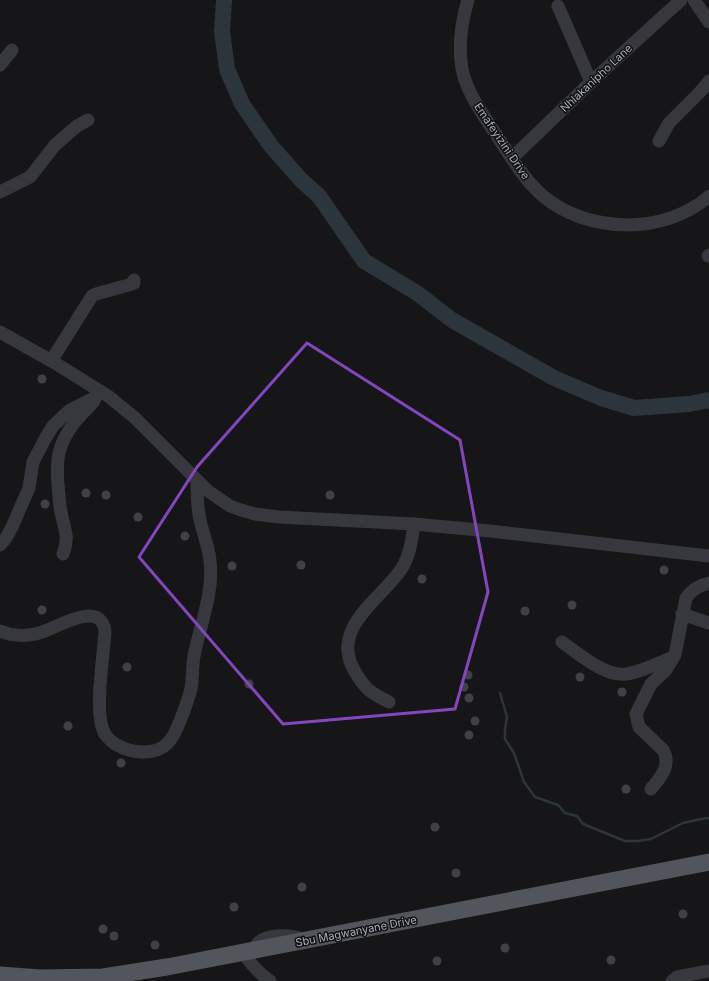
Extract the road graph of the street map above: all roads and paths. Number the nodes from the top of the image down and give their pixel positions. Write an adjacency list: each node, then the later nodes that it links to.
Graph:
1 (468, 0): 12 (street, Emafeyizini Drive)
2 (681, 0): 9 (street, Nhlakanipho Lane)
3 (694, 0): 5 (street)
4 (558, 6): 9 (street)
5 (709, 22)
6 (12, 50): 7 (street)
7 (0, 64)
8 (709, 81): 11 (street)
9 (591, 82): 12 (street, Nhlakanipho Lane)
10 (88, 120): 13 (street)
11 (659, 141)
12 (512, 158): 14 (street, Emafeyizini Drive)
13 (0, 192)
14 (709, 196)
15 (134, 280): 17 (street)
16 (0, 332): 17 (street)
17 (51, 361): 18 (street)
18 (98, 394): 19 (street); 21 (street); 22 (street)
19 (196, 481): 20 (street); 27 (street)
20 (414, 524): 23 (street); 30 (street)
21 (0, 544)
22 (63, 554)
23 (709, 556)
24 (709, 583): 25 (street)
25 (682, 614): 26 (street); 29 (street)
26 (709, 623)
27 (0, 631)
28 (562, 642): 29 (street)
29 (673, 657): 31 (street)
30 (389, 702)
31 (650, 789)
32 (709, 862): 33 (main road, Sbu Magwanyane Drive)
33 (249, 952): 36 (main road, Sbu Magwanyane Drive); 37 (street)
34 (709, 971): 38 (street)
35 (0, 975): 36 (main road, Sbu Magwanyane Drive)
36 (25, 979)
37 (270, 981)
38 (672, 981)

